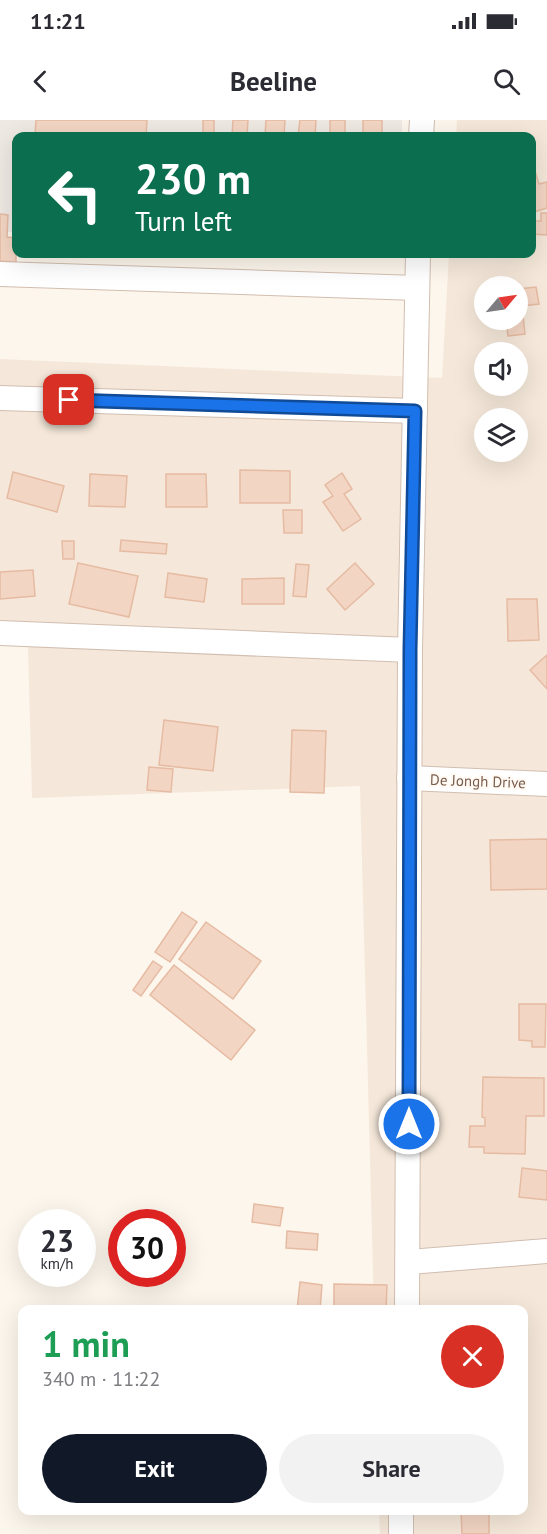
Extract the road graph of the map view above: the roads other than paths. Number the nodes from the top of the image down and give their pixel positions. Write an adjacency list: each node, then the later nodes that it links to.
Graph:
1 (418, 258): 3 (street)
2 (0, 274): 3 (street)
3 (417, 288): 5 (street)
4 (0, 398): 5 (street)
5 (415, 411): 7 (street)
6 (0, 633): 7 (street)
7 (410, 650): 8 (street)
8 (410, 778): 9 (street, De Jongh Drive); 11 (street)
9 (547, 784)
10 (547, 1251): 11 (street)
11 (409, 1262): 12 (street)
12 (407, 1305)
13 (401, 1515): 14 (street)
14 (401, 1534)

